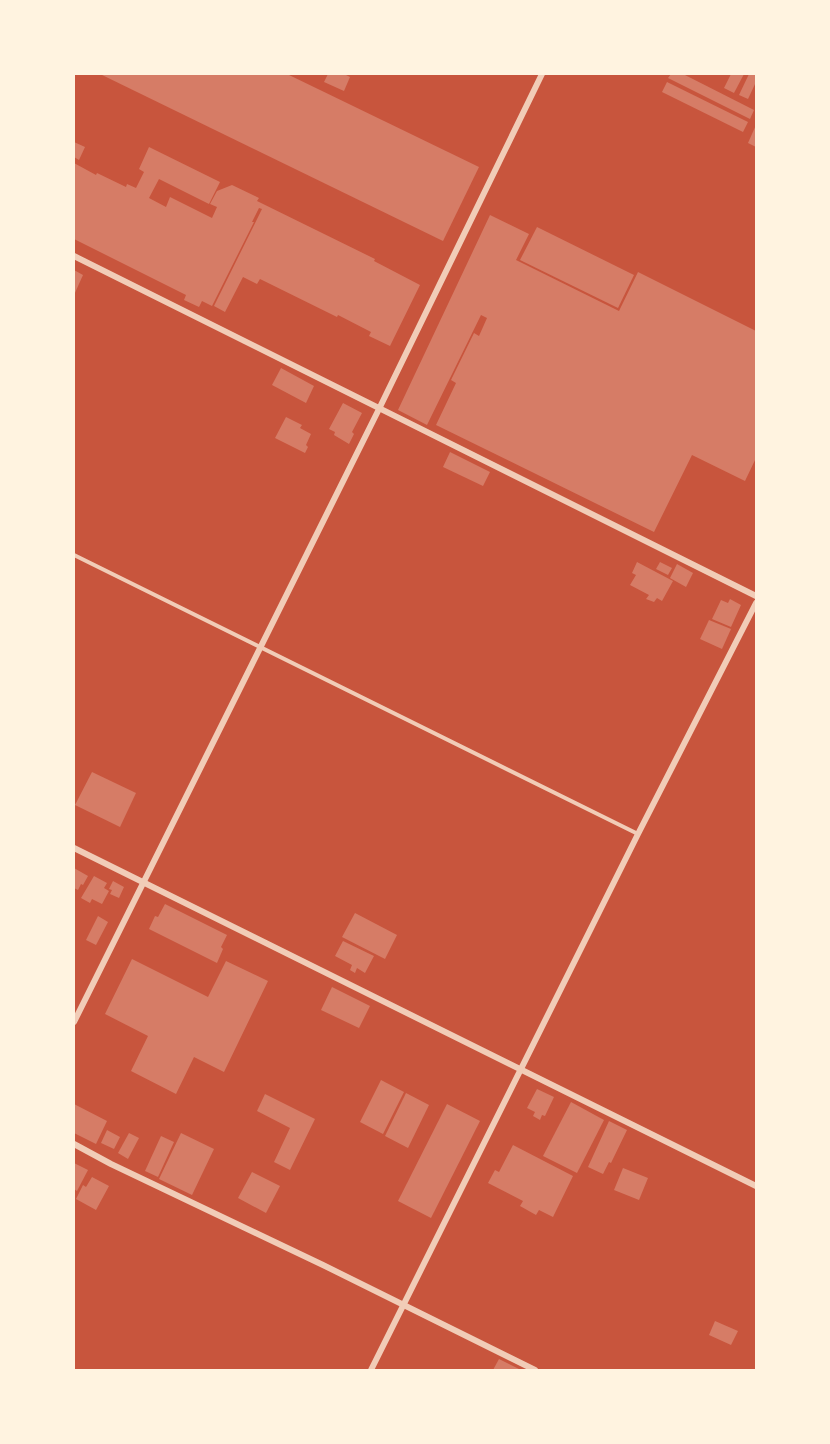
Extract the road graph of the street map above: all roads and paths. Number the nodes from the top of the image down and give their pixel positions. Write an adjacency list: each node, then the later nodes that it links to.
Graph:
1 (542, 74): 3 (street)
2 (74, 256): 3 (street)
3 (379, 409): 5 (street); 7 (street)
4 (74, 555): 7 (lane)
5 (756, 596)
6 (756, 603): 8 (street)
7 (260, 647): 8 (lane); 10 (street)
8 (638, 834): 12 (street)
9 (74, 848): 10 (street)
10 (142, 882): 11 (street); 12 (street)
11 (74, 1022)
12 (521, 1070): 14 (street); 15 (street)
13 (74, 1144): 15 (street)
14 (756, 1186)
15 (403, 1305): 16 (street); 17 (street)
16 (371, 1371)
17 (535, 1371)

